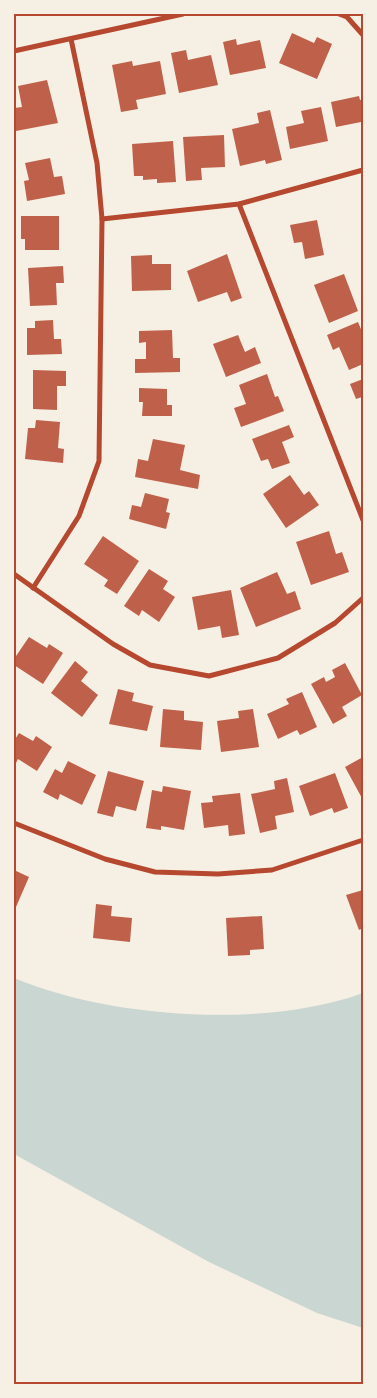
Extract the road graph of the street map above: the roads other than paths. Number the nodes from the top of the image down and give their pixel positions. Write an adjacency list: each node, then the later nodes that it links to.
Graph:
1 (183, 14): 4 (street)
2 (339, 14): 3 (street)
3 (363, 35)
4 (71, 39): 5 (street); 8 (street)
5 (14, 51)
6 (363, 170): 7 (street)
7 (239, 204): 8 (street); 9 (street)
8 (102, 219): 11 (street)
9 (363, 520)
10 (14, 574): 11 (street)
11 (33, 588): 12 (street)
12 (363, 598)
13 (14, 822): 14 (street)
14 (363, 840)

